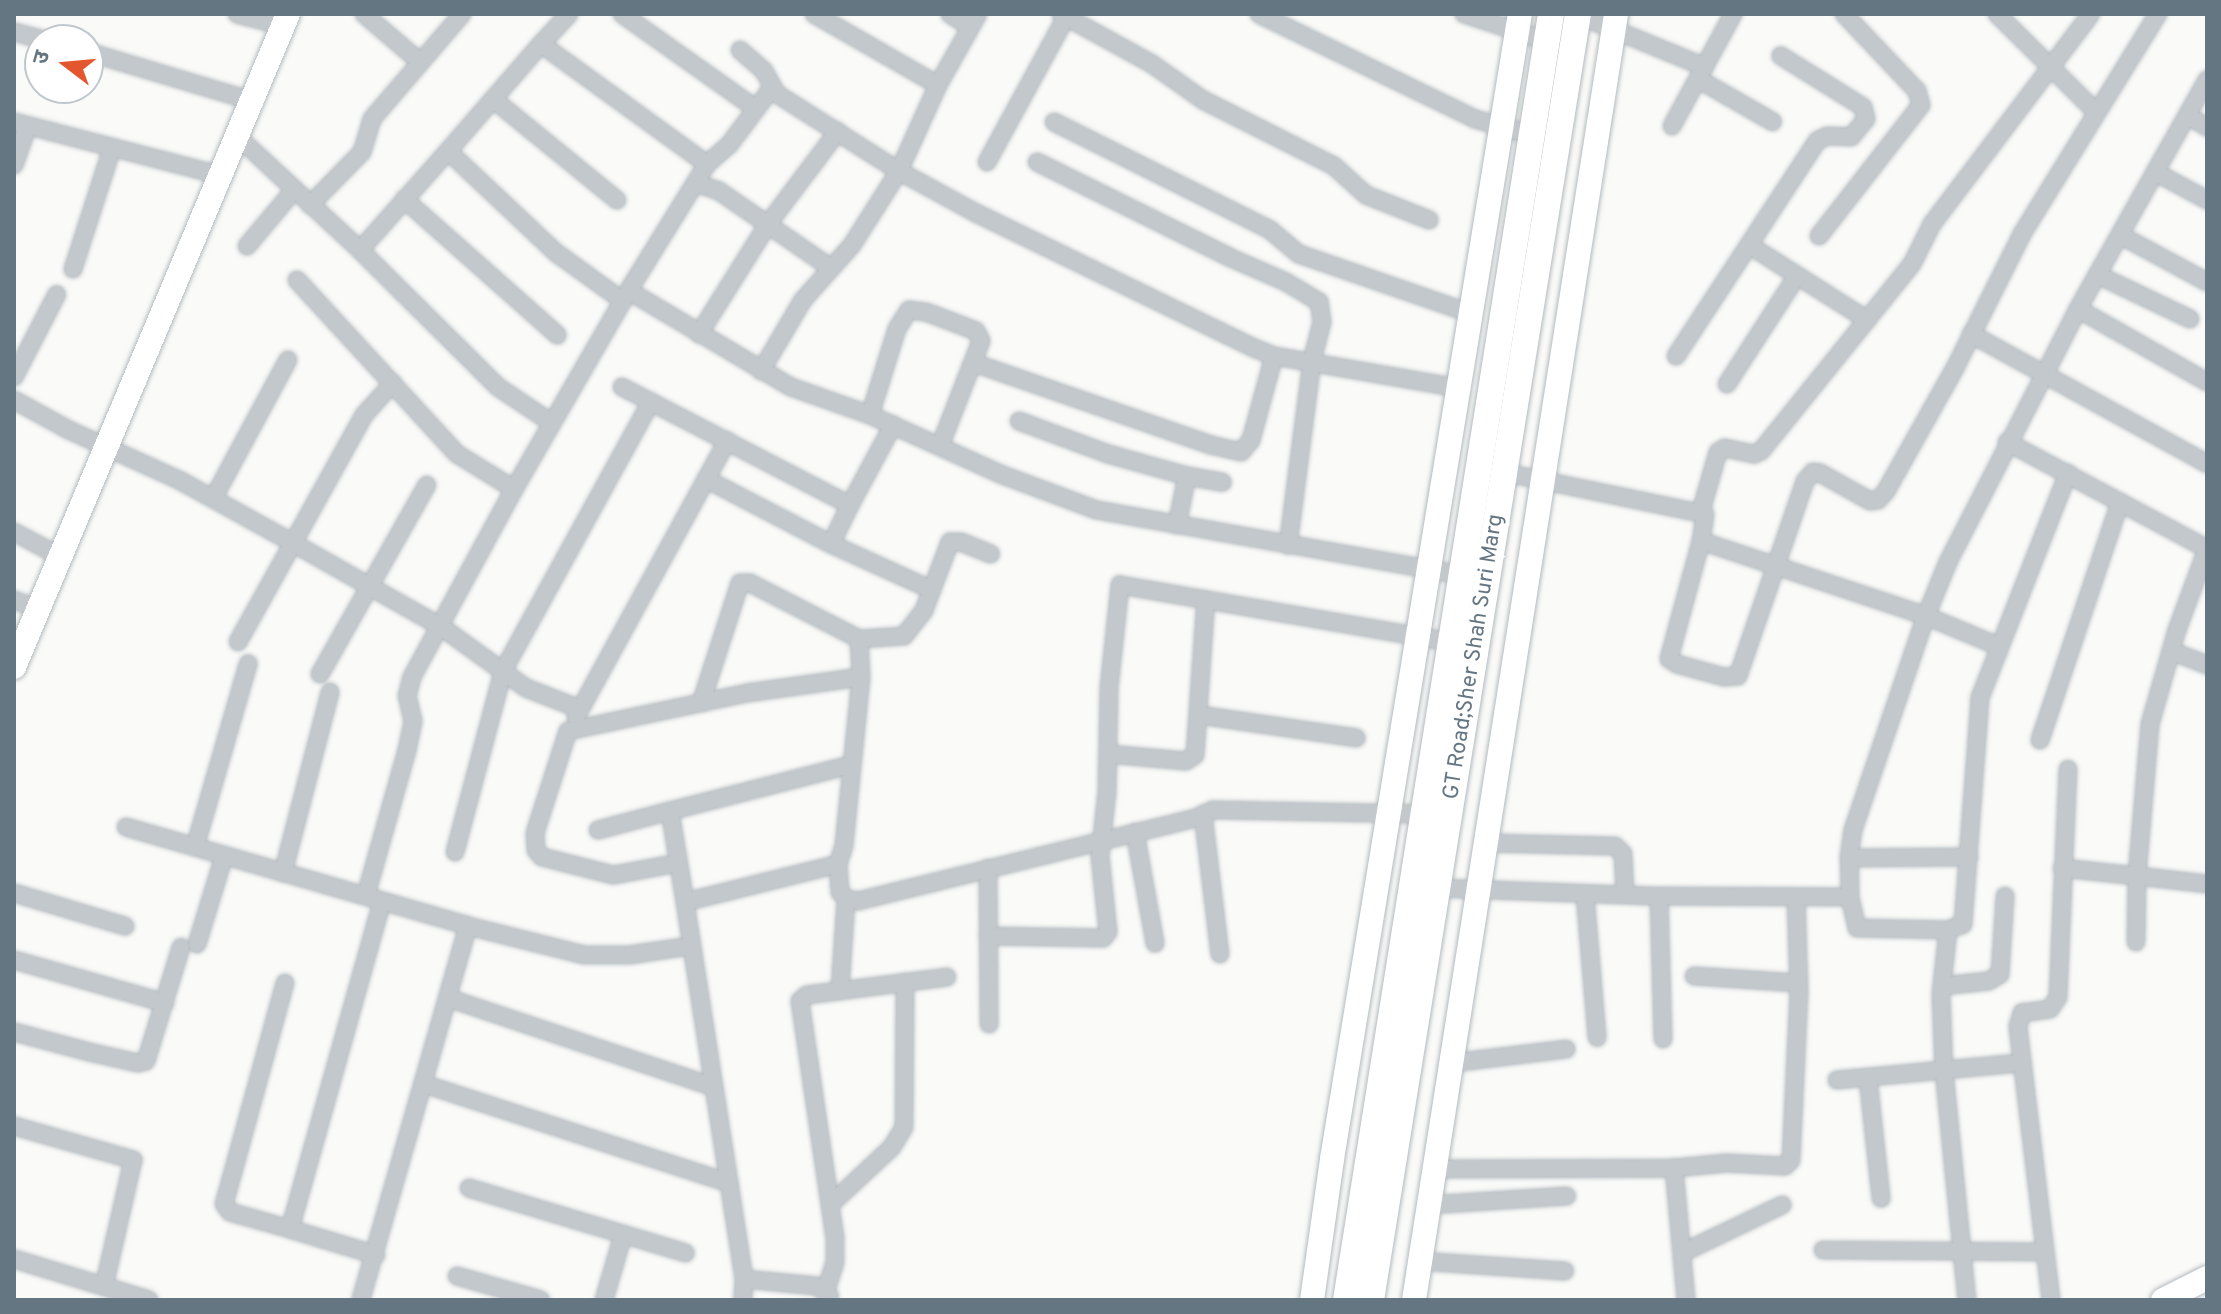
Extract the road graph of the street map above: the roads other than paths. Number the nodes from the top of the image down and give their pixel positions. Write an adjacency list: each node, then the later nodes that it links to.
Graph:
1 (237, 14): 18 (street)
2 (364, 14): 27 (street)
3 (462, 14): 27 (street)
4 (569, 14): 23 (street)
5 (622, 14): 35 (street)
6 (814, 14): 31 (street)
7 (950, 14): 19 (street)
8 (1259, 14): 42 (street)
9 (1464, 14): 21 (street)
10 (1551, 14): 22 (main road, GT Road;Sher Shah Suri Marg)
11 (1578, 14): 20 (street); 108 (main road, GT Road;Sher Shah Suri Marg)
12 (1733, 14): 29 (street)
13 (1844, 14): 65 (street)
14 (1997, 14): 28 (street)
15 (2091, 14): 28 (street)
16 (2158, 14): 36 (street)
17 (1063, 16): 49 (street); 62 (street)
18 (285, 20): 34 (main road)
19 (974, 21): 31 (street)
20 (1614, 22): 29 (street); 112 (main road)
21 (1518, 24): 22 (street); 42 (main road)
22 (1547, 41): 45 (main road, GT Road;Sher Shah Suri Marg)
23 (541, 44): 33 (street); 51 (street)
24 (740, 50): 32 (street)
25 (1781, 56): 66 (street)
26 (104, 57): 34 (street)
27 (420, 62): 61 (street)
28 (2049, 69): 36 (street); 80 (street)
29 (1701, 73): 39 (street); 41 (street)
30 (2207, 80): 37 (street)
31 (938, 85): 53 (street)
32 (771, 89): 35 (street); 44 (street)
33 (493, 99): 48 (street); 59 (street)
34 (252, 101): 46 (main road)
35 (755, 108): 51 (street)
36 (2096, 112): 82 (street)
37 (2188, 116): 43 (street); 54 (street)
38 (1054, 122): 78 (street)
39 (1773, 122)
40 (21, 124): 47 (street); 52 (street)
41 (1672, 126)
42 (1500, 127): 45 (street); 78 (main road)
43 (2207, 127)
44 (838, 131): 53 (street); 63 (street)
45 (1532, 135): 108 (main road, GT Road;Sher Shah Suri Marg)
46 (237, 136): 55 (main road); 57 (street)
47 (112, 148): 55 (street); 70 (street)
48 (448, 151): 58 (street); 76 (street)
49 (987, 162)
50 (1037, 162): 87 (street)
51 (707, 164): 56 (street)
52 (14, 165)
53 (899, 171): 69 (street); 84 (street)
54 (2155, 172): 60 (street); 64 (street)
55 (219, 175): 106 (main road)
56 (698, 184): 63 (street); 76 (street)
57 (294, 190): 61 (street); 67 (street)
58 (404, 199): 68 (street); 83 (street)
59 (617, 200)
60 (2207, 200)
61 (310, 205): 68 (street)
62 (1429, 220)
63 (768, 224): 69 (street); 81 (street)
64 (2120, 235): 71 (street); 74 (street)
65 (1819, 236)
66 (1749, 245): 72 (street); 85 (street)
67 (247, 246)
68 (360, 250): 101 (street)
69 (831, 268): 89 (street)
70 (73, 269)
71 (2098, 275): 77 (street); 79 (street)
72 (1797, 276): 80 (street); 94 (street)
73 (297, 280): 93 (street)
74 (2207, 282)
75 (57, 294): 91 (street)
76 (626, 296): 81 (street); 101 (street)
77 (2078, 309): 90 (street); 92 (street)
78 (1472, 314): 96 (main road)
79 (2190, 319)
80 (1867, 320): 119 (street)
81 (699, 334): 89 (street)
82 (1971, 334): 90 (street); 129 (street)
83 (557, 335)
84 (1274, 356): 87 (street); 88 (street)
85 (1676, 356)
86 (288, 360): 116 (street)
87 (1312, 361): 96 (street); 125 (street)
88 (974, 363): 99 (street); 105 (street)
89 (761, 371): 99 (street)
90 (2043, 376): 104 (street); 107 (street)
91 (14, 377)
92 (2207, 382)
93 (393, 383): 115 (street); 123 (street)
94 (1727, 384)
95 (622, 387): 98 (street)
96 (1460, 388): 130 (main road)
97 (15, 402): 106 (street)
98 (651, 402): 103 (street); 148 (street)
99 (870, 415): 102 (street)
100 (1019, 421): 110 (street)
101 (552, 423): 115 (street)
102 (893, 425): 105 (street); 118 (street)
103 (727, 441): 111 (street); 118 (street)
104 (2007, 442): 109 (street); 137 (street)
105 (940, 446): 120 (street)
106 (108, 448): 116 (street); 128 (main road)
107 (2207, 464)
108 (1492, 470): 112 (street); 131 (main road, GT Road;Sher Shah Suri Marg); 182 (main road, GT Road;Sher Shah Suri Marg)
109 (2068, 473): 117 (street); 143 (street)
110 (1187, 476): 113 (street); 120 (street)
111 (706, 479): 124 (street); 153 (street)
112 (1540, 479): 119 (street); 169 (main road)
113 (1222, 482)
114 (427, 485): 132 (street)
115 (514, 489): 138 (street)
116 (213, 499): 123 (street)
117 (2120, 502): 126 (street); 157 (street)
118 (850, 505): 124 (street)
119 (1701, 511): 122 (street)
120 (1177, 525): 125 (street)
121 (14, 532): 128 (street)
122 (1701, 541): 129 (street); 129 (street)
123 (293, 543): 132 (street); 141 (street)
124 (831, 544): 133 (street)
125 (1288, 545): 130 (street)
126 (2207, 549): 144 (street)
127 (991, 554): 133 (street)
128 (61, 557): 136 (main road)
129 (1775, 568): 137 (street)
130 (1431, 569): 131 (street); 139 (main road)
131 (1461, 575): 142 (main road, GT Road;Sher Shah Suri Marg)
132 (368, 584): 138 (street); 149 (street)
133 (932, 590): 140 (street)
134 (1206, 599): 139 (street); 154 (street); 158 (street)
135 (14, 600): 136 (street)
136 (39, 609): 147 (main road)
137 (1926, 616): 143 (street); 174 (street)
138 (440, 626): 148 (street); 186 (street)
139 (1417, 637): 142 (street); 162 (main road)
140 (859, 639): 150 (street); 152 (street)
141 (238, 642)
142 (1450, 642): 164 (main road, GT Road;Sher Shah Suri Marg)
143 (2000, 647): 173 (street)
144 (2171, 651): 146 (street); 180 (street)
145 (248, 664): 170 (street)
146 (2207, 665)
147 (14, 667)
148 (503, 671): 153 (street); 171 (street)
149 (320, 674)
150 (861, 677): 152 (street); 159 (street)
151 (330, 692): 179 (street)
152 (701, 703): 155 (street)
153 (580, 709): 155 (street)
154 (1199, 715): 156 (street); 158 (street)
155 (571, 728): 175 (street)
156 (1356, 738)
157 (2040, 740)
158 (1108, 754): 168 (street)
159 (851, 765): 161 (street); 176 (street)
160 (2068, 769): 178 (street)
161 (670, 811): 166 (street); 175 (street)
162 (1389, 813): 163 (street); 164 (street); 256 (main road)
163 (1203, 814): 167 (street); 202 (street)
164 (1426, 814): 257 (main road, GT Road;Sher Shah Suri Marg)
165 (126, 827): 170 (street)
166 (598, 830)
167 (1135, 832): 168 (street); 200 (street)
168 (1103, 839): 177 (street); 198 (street)
169 (1486, 843): 183 (main road); 187 (street)
170 (195, 847): 172 (street)
171 (455, 852)
172 (224, 856): 179 (street); 212 (street)
173 (1969, 857): 174 (street); 197 (street)
174 (1849, 858): 191 (street)
175 (678, 863): 194 (street)
176 (838, 864): 192 (street); 194 (street)
177 (988, 868): 192 (street); 198 (street)
178 (2062, 868): 180 (street); 219 (street)
179 (283, 873): 186 (street)
180 (2137, 876): 181 (street); 199 (street)
181 (2207, 884)
182 (1437, 888): 183 (street); 258 (main road, GT Road;Sher Shah Suri Marg)
183 (1480, 888): 185 (street); 218 (main road)
184 (14, 893): 195 (street)
185 (1585, 894): 187 (street); 215 (street)
186 (366, 895): 193 (street)
187 (1625, 895): 188 (street)
188 (1659, 896): 190 (street); 216 (street)
189 (2005, 896): 209 (street)
190 (1796, 897): 191 (street); 208 (street)
191 (1850, 897): 197 (street)
192 (846, 899): 210 (street)
193 (382, 902): 196 (street); 235 (street)
194 (685, 902): 201 (street)
195 (125, 926)
196 (468, 926): 201 (street); 211 (street)
197 (1948, 930): 209 (street)
198 (988, 936): 213 (street)
199 (2136, 942)
200 (1155, 943)
201 (691, 946): 224 (street)
202 (1220, 954)
203 (14, 960): 212 (street)
204 (1694, 976): 208 (street)
205 (947, 977): 206 (street)
206 (905, 982): 210 (street); 232 (street)
207 (285, 983): 235 (street)
208 (1798, 983): 226 (street)
209 (1942, 986): 220 (street)
210 (840, 990): 232 (street)
211 (448, 998): 223 (street); 224 (street)
212 (165, 1003): 214 (street)
213 (989, 1024)
214 (14, 1032)
215 (1597, 1037)
216 (1663, 1039)
217 (1566, 1049): 218 (street)
218 (1451, 1063): 227 (main road)
219 (2022, 1063): 220 (street); 239 (street)
220 (1944, 1071): 221 (street); 241 (street)
221 (1868, 1078): 222 (street); 231 (street)
222 (1837, 1080)
223 (424, 1084): 228 (street); 242 (street)
224 (714, 1087): 228 (street)
225 (14, 1126): 248 (street)
226 (1674, 1168): 227 (street); 238 (street)
227 (1434, 1169): 233 (main road)
228 (729, 1183): 247 (street)
229 (469, 1188): 236 (street)
230 (1567, 1196): 233 (street)
231 (1881, 1198)
232 (831, 1204): 250 (street)
233 (1428, 1205): 244 (main road)
234 (1782, 1205): 238 (street)
235 (290, 1229): 242 (street)
236 (623, 1235): 240 (street); 254 (street)
237 (1823, 1250): 241 (street)
238 (1684, 1252): 260 (street)
239 (2043, 1252): 241 (street); 262 (street)
240 (685, 1253)
241 (1965, 1254): 261 (street)
242 (376, 1255): 252 (street)
243 (14, 1259): 248 (street)
244 (1419, 1261): 245 (street); 259 (main road)
245 (1565, 1271)
246 (457, 1276): 253 (street)
247 (744, 1279): 250 (street); 255 (street)
248 (104, 1287): 251 (street)
249 (2203, 1287): 263 (main road)
250 (828, 1295)
251 (149, 1300)
252 (361, 1300)
253 (541, 1300)
254 (604, 1300)
255 (743, 1300)
256 (1312, 1300)
257 (1346, 1300)
258 (1371, 1300)
259 (1414, 1300)
260 (1686, 1300)
261 (1967, 1300)
262 (2051, 1300)
263 (2163, 1300)

